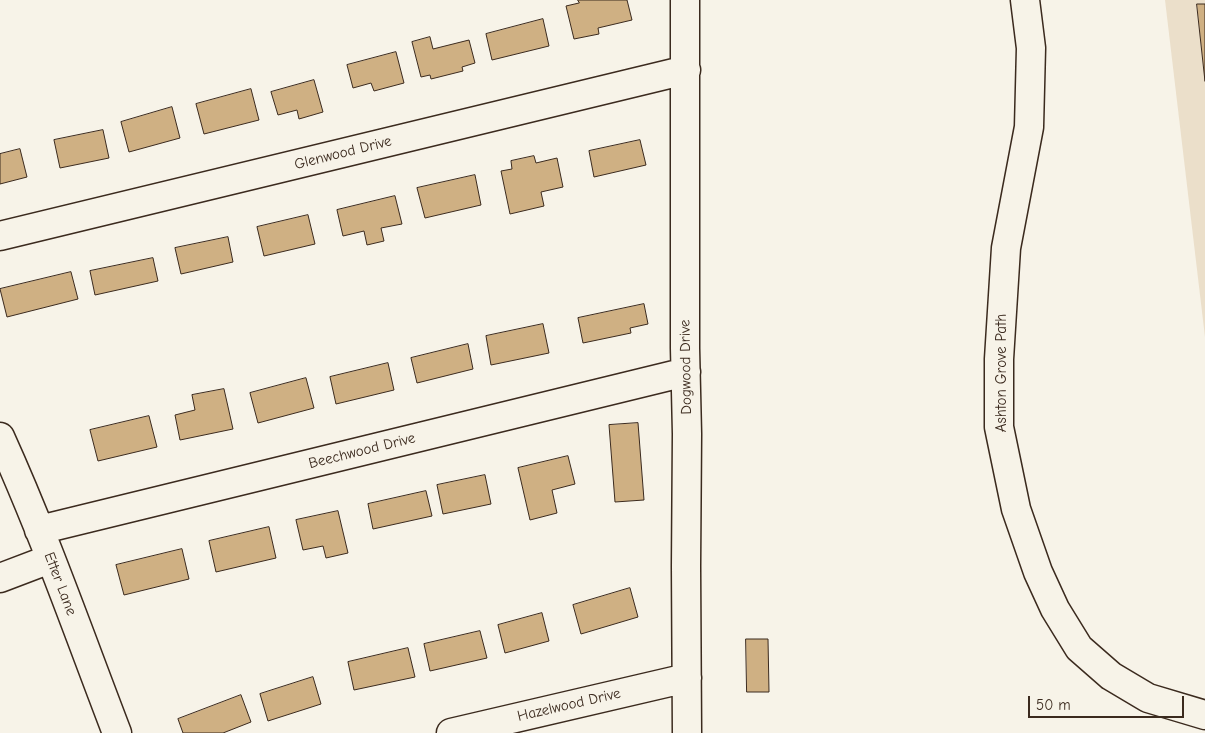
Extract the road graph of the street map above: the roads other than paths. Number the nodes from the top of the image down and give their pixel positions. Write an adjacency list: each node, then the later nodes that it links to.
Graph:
1 (685, 0): 3 (street, Dogwood Drive)
2 (1025, 0): 11 (street, Ashton Grove Path)
3 (686, 70): 4 (street, Glenwood Drive); 5 (street, Dogwood Drive)
4 (0, 236)
5 (686, 372): 7 (street, Beechwood Drive); 10 (street, Dogwood Drive)
6 (0, 437): 7 (street, Etter Lane)
7 (39, 530): 8 (street, Etter Lane)
8 (50, 560): 9 (street); 12 (street, Etter Lane)
9 (0, 578)
10 (687, 678): 13 (street, Hazelwood Drive); 14 (street, Dogwood Drive)
11 (1205, 714)
12 (116, 733)
13 (452, 733)
14 (687, 733)

